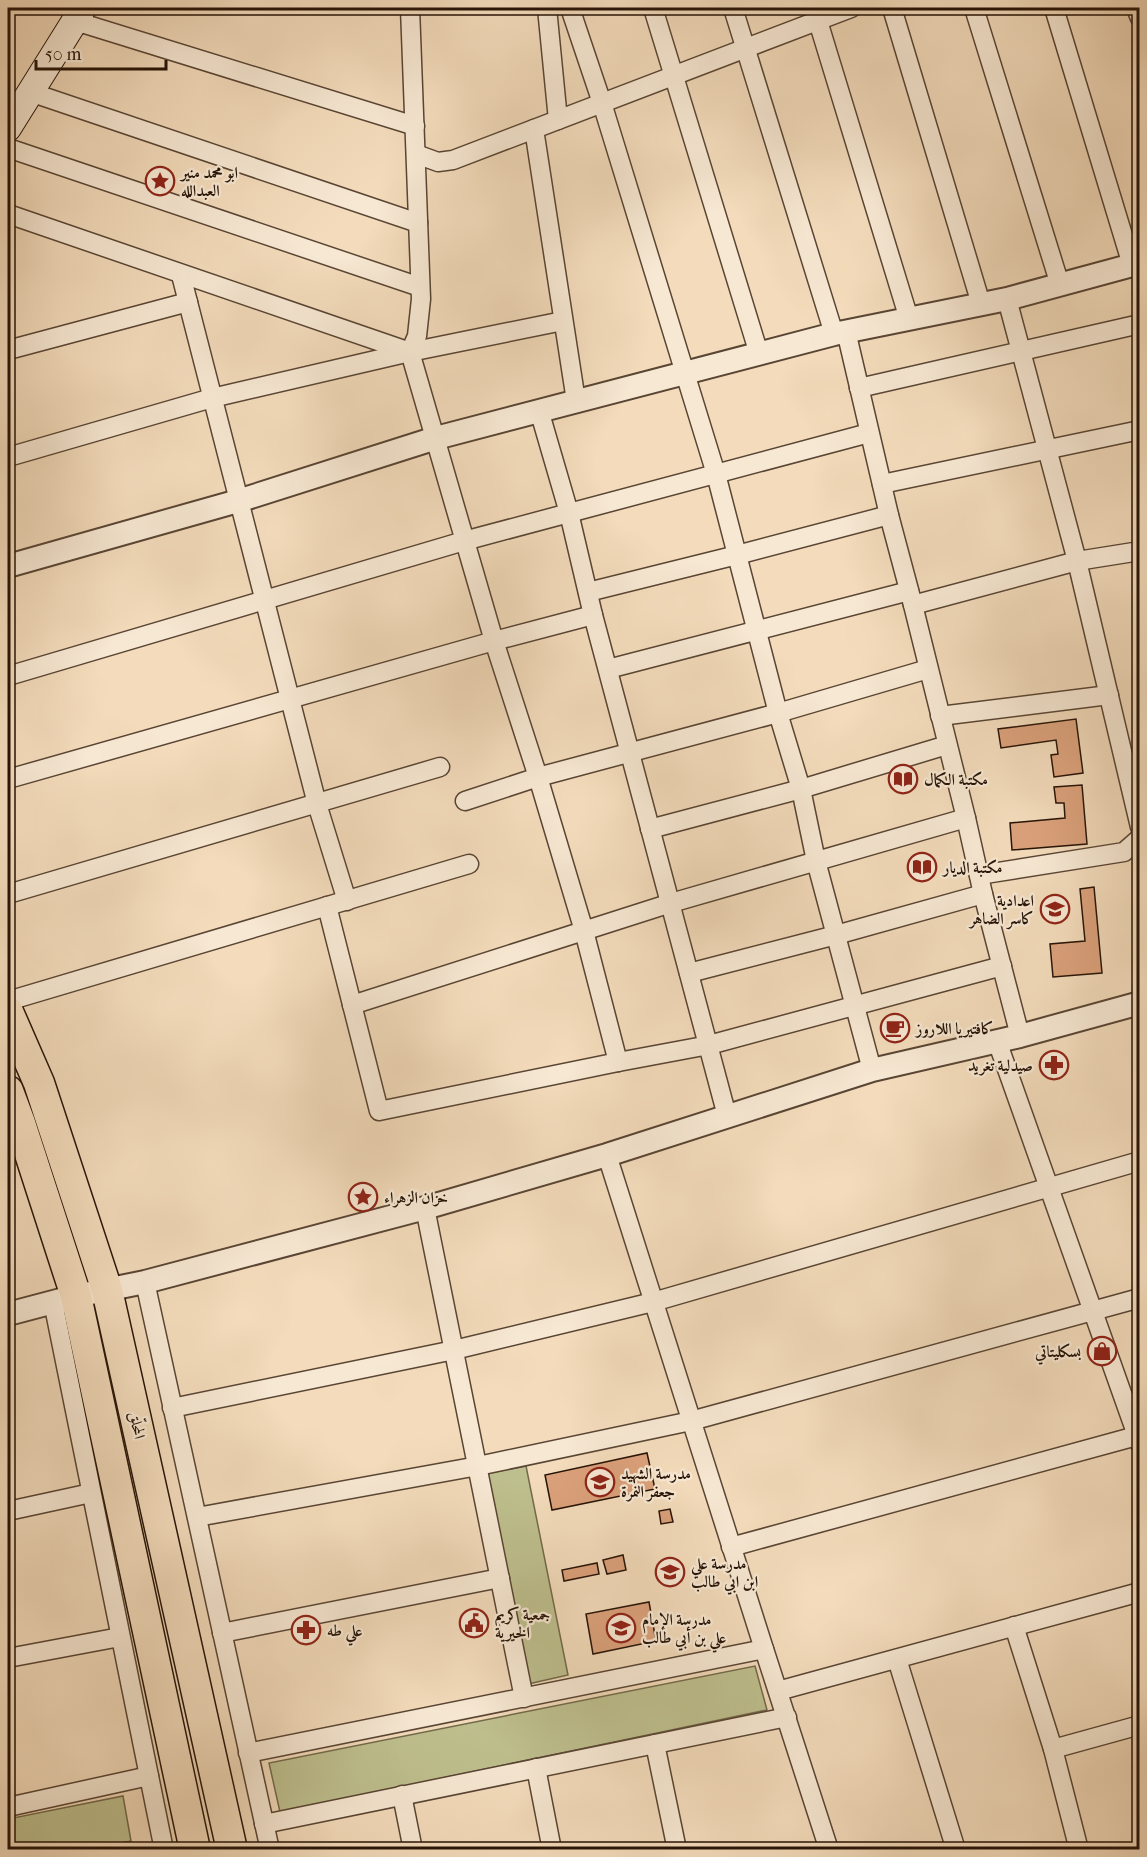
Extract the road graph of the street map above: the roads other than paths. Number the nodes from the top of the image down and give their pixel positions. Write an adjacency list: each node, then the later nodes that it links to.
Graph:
1 (410, 8): 19 (street)
2 (547, 8): 18 (street)
3 (570, 8): 17 (street)
4 (653, 8): 15 (street)
5 (733, 8): 14 (street)
6 (851, 8): 12 (street)
7 (892, 8): 32 (street)
8 (974, 8): 28 (street)
9 (1054, 8): 26 (street)
10 (1136, 8): 13 (street)
11 (79, 14): 16 (main road); 19 (street)
12 (816, 14): 14 (street); 33 (street)
13 (1140, 18)
14 (745, 48): 15 (street); 36 (street)
15 (674, 75): 17 (street); 40 (street)
16 (30, 92): 20 (main road); 25 (street)
17 (602, 103): 18 (street); 41 (street)
18 (558, 120): 21 (street)
19 (415, 126): 23 (street)
20 (8, 128)
21 (534, 129): 23 (street); 34 (street)
22 (8, 148): 29 (street)
23 (416, 154): 25 (street)
24 (8, 214): 27 (street)
25 (418, 223): 29 (street)
26 (1136, 264): 28 (street)
27 (181, 275): 31 (street); 38 (street)
28 (1060, 285): 30 (street)
29 (420, 287): 38 (street)
30 (1007, 299): 32 (street); 39 (street)
31 (188, 302): 37 (street); 43 (street)
32 (981, 304): 33 (street)
33 (909, 318): 36 (street)
34 (563, 321): 38 (street); 44 (street)
35 (1140, 324): 39 (street)
36 (840, 333): 40 (street); 42 (street)
37 (8, 350)
38 (410, 352): 43 (street); 48 (street)
39 (1020, 352): 42 (street); 49 (street)
40 (759, 354): 41 (street)
41 (686, 373): 44 (street); 51 (street)
42 (859, 388): 47 (street)
43 (212, 398): 50 (street); 53 (street)
44 (576, 400): 45 (street)
45 (539, 410): 48 (street); 54 (street)
46 (1140, 430): 49 (street)
47 (869, 433): 51 (street); 52 (street)
48 (436, 438): 53 (street); 56 (street)
49 (1048, 449): 52 (street); 59 (street)
50 (8, 457)
51 (716, 474): 54 (street); 58 (street)
52 (882, 484): 55 (street)
53 (238, 501): 60 (street); 63 (street)
54 (569, 513): 56 (street); 61 (street)
55 (889, 514): 58 (street); 62 (street)
56 (465, 541): 63 (street); 66 (street)
57 (1140, 550): 59 (street)
58 (737, 555): 61 (street); 65 (street)
59 (1077, 561): 62 (street); 70 (street)
60 (8, 566)
61 (588, 592): 64 (street)
62 (911, 598): 65 (street); 68 (street)
63 (264, 602): 69 (street); 71 (street)
64 (593, 615): 66 (street); 67 (street)
65 (757, 630): 67 (street); 72 (street)
66 (494, 642): 71 (street); 77 (street)
67 (608, 669): 75 (street)
68 (928, 669): 72 (street); 73 (street)
69 (8, 676)
70 (1109, 695): 73 (street); 83 (street)
71 (291, 699): 78 (street); 81 (street)
72 (778, 713): 75 (street); 79 (street)
73 (940, 716): 74 (street)
74 (947, 745): 79 (street); 82 (street)
75 (630, 752): 77 (street); 84 (street)
76 (440, 767): 81 (street)
77 (538, 777): 80 (street); 94 (street)
78 (8, 779)
79 (801, 789): 84 (street); 86 (street)
80 (465, 801)
81 (317, 804): 89 (street); 91 (street)
82 (966, 818): 86 (street); 88 (street)
83 (1140, 827)
84 (650, 829): 92 (street)
85 (1140, 838): 88 (street)
86 (816, 861): 92 (street); 95 (street)
87 (469, 864): 91 (street)
88 (979, 875): 90 (street)
89 (8, 894)
90 (983, 894): 95 (street); 96 (street)
91 (347, 901): 93 (street)
92 (671, 903): 94 (street); 97 (street)
93 (327, 906): 98 (street); 100 (street)
94 (584, 931): 100 (street); 106 (street)
95 (836, 935): 97 (street); 101 (street)
96 (1002, 966): 101 (street); 103 (street)
97 (689, 973): 105 (street)
98 (8, 1001)
99 (1140, 1003): 103 (street)
100 (352, 1005): 106 (street)
101 (854, 1006): 105 (street); 107 (street)
102 (8, 1012): 116 (highway, المحلّق)
103 (1020, 1036): 104 (street)
104 (997, 1041): 107 (street); 113 (street)
105 (709, 1045): 106 (street); 109 (street)
106 (618, 1062)
107 (872, 1070): 109 (street)
108 (8, 1091): 110 (highway, المحلّق)
109 (727, 1116): 111 (street)
110 (14, 1125): 118 (highway, المحلّق)
111 (607, 1155): 114 (street); 119 (street)
112 (1140, 1161): 113 (street)
113 (1048, 1186): 119 (street); 120 (street)
114 (424, 1208): 115 (street); 122 (street)
115 (145, 1282): 116 (street); 123 (street)
116 (107, 1290): 118 (street); 153 (highway, المحلّق)
117 (1140, 1298): 120 (street)
118 (64, 1299): 121 (street); 127 (street); 152 (highway, المحلّق)
119 (653, 1302): 122 (street); 124 (street)
120 (1093, 1311): 124 (street); 125 (street)
121 (8, 1314)
122 (454, 1350): 123 (street); 126 (street)
123 (172, 1408): 129 (street)
124 (691, 1421): 126 (street); 130 (street)
125 (1139, 1438): 130 (street)
126 (478, 1466): 129 (street); 131 (street)
127 (91, 1493): 128 (street); 135 (street)
128 (8, 1511)
129 (197, 1518): 134 (street)
130 (731, 1547): 136 (street)
131 (500, 1578): 134 (street); 140 (street)
132 (1140, 1592): 133 (street)
133 (1014, 1626): 138 (street); 144 (street)
134 (222, 1633): 145 (street)
135 (120, 1636): 137 (street); 147 (street)
136 (764, 1649): 139 (street); 140 (street)
137 (8, 1658)
138 (897, 1659): 139 (street); 159 (street)
139 (778, 1691): 141 (street)
140 (524, 1698): 145 (street)
141 (787, 1717): 143 (street); 158 (street)
142 (1140, 1725): 144 (street)
143 (655, 1744): 146 (street); 157 (street)
144 (1053, 1749): 160 (street)
145 (248, 1753): 150 (street)
146 (536, 1768): 148 (street); 156 (street)
147 (149, 1776): 149 (street); 151 (street)
148 (402, 1796): 150 (street); 155 (street)
149 (8, 1806)
150 (264, 1824): 154 (street)
151 (158, 1848)
152 (195, 1850)
153 (232, 1850)
154 (270, 1850)
155 (413, 1850)
156 (552, 1850)
157 (677, 1850)
158 (829, 1850)
159 (956, 1850)
160 (1079, 1850)

